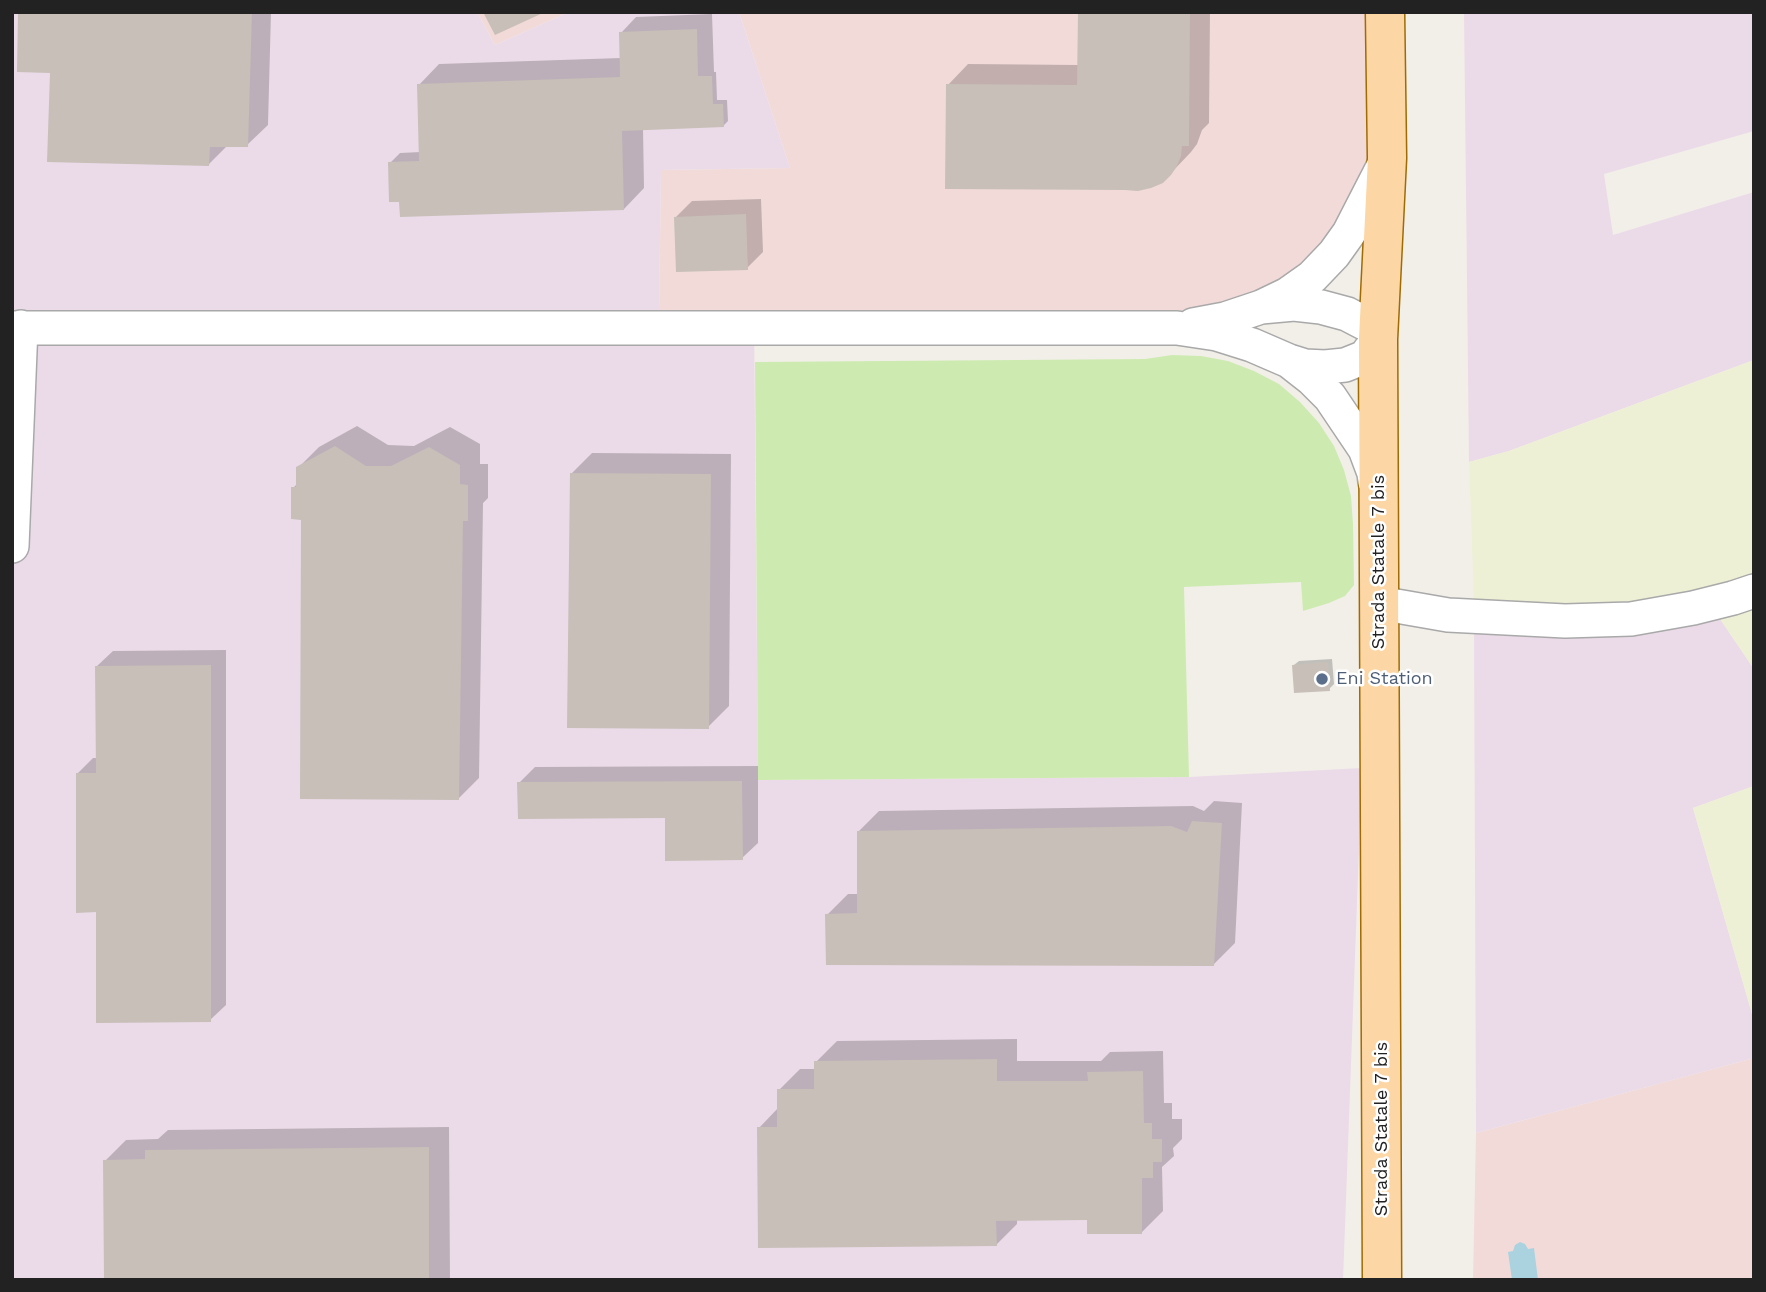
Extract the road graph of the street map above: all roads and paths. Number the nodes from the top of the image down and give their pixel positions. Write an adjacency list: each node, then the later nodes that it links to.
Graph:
1 (1385, 12): 2 (main road, Strada Statale 7 bis)
2 (1387, 158): 3 (street); 6 (main road, Strada Statale 7 bis)
3 (1261, 307): 5 (street); 6 (street)
4 (17, 328): 5 (street); 9 (street)
5 (1177, 328): 7 (street)
6 (1378, 339): 7 (street); 8 (main road, Strada Statale 7 bis)
7 (1289, 361): 8 (street)
8 (1378, 503): 11 (main road, Strada Statale 7 bis)
9 (12, 546)
10 (1754, 591): 11 (street)
11 (1379, 603): 12 (main road, Strada Statale 7 bis)
12 (1382, 1280)

